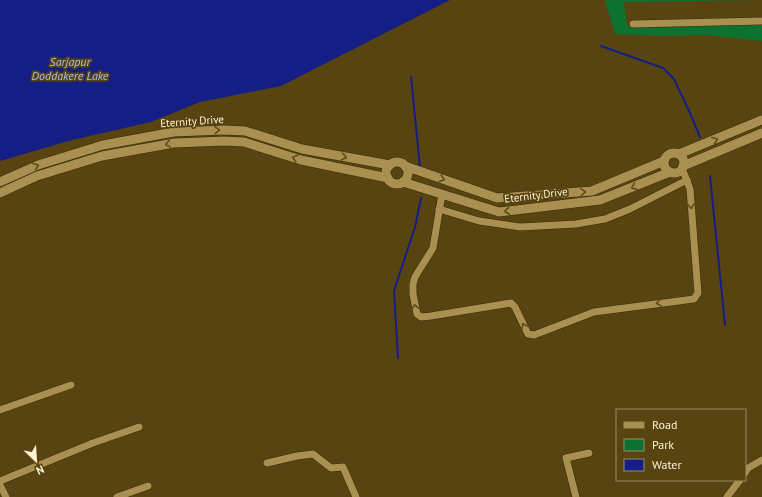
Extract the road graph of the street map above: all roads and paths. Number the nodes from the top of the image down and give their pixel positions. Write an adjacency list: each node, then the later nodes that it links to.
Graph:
1 (762, 21): 2 (street)
2 (633, 24)
3 (762, 120): 5 (street, Eternity Drive, one-way to 3)
4 (762, 133): 9 (street, Eternity Drive)
5 (679, 154): 6 (street, Eternity Drive); 9 (street)
6 (664, 161): 10 (street); 17 (street, Eternity Drive, one-way to 6)
7 (390, 165): 8 (street, Eternity Drive); 11 (street); 13 (street, Eternity Drive, one-way to 7)
8 (405, 166): 14 (street); 17 (street, Eternity Drive, one-way to 17)
9 (682, 167): 10 (street, Eternity Drive); 12 (street)
10 (670, 172): 18 (street, Eternity Drive, one-way to 18)
11 (388, 178): 14 (street, Eternity Drive); 15 (street, Eternity Drive, one-way to 15)
12 (687, 180): 19 (street); 19 (street, one-way to 19)
13 (0, 182)
14 (403, 182): 16 (street, Eternity Drive)
15 (0, 193)
16 (442, 194): 18 (street, Eternity Drive, one-way to 16); 19 (street)
17 (531, 196): 18 (street)
18 (530, 208)
19 (439, 209)
20 (71, 385): 21 (street)
21 (0, 410)
22 (139, 427): 27 (street)
23 (589, 453): 34 (street)
24 (762, 460): 26 (street)
25 (267, 463): 33 (street)
26 (746, 471)
27 (0, 481)
28 (739, 481): 35 (street)
29 (0, 485): 31 (street)
30 (148, 486): 32 (street)
31 (6, 497)
32 (117, 497)
33 (356, 497)
34 (576, 497)
35 (727, 497)

